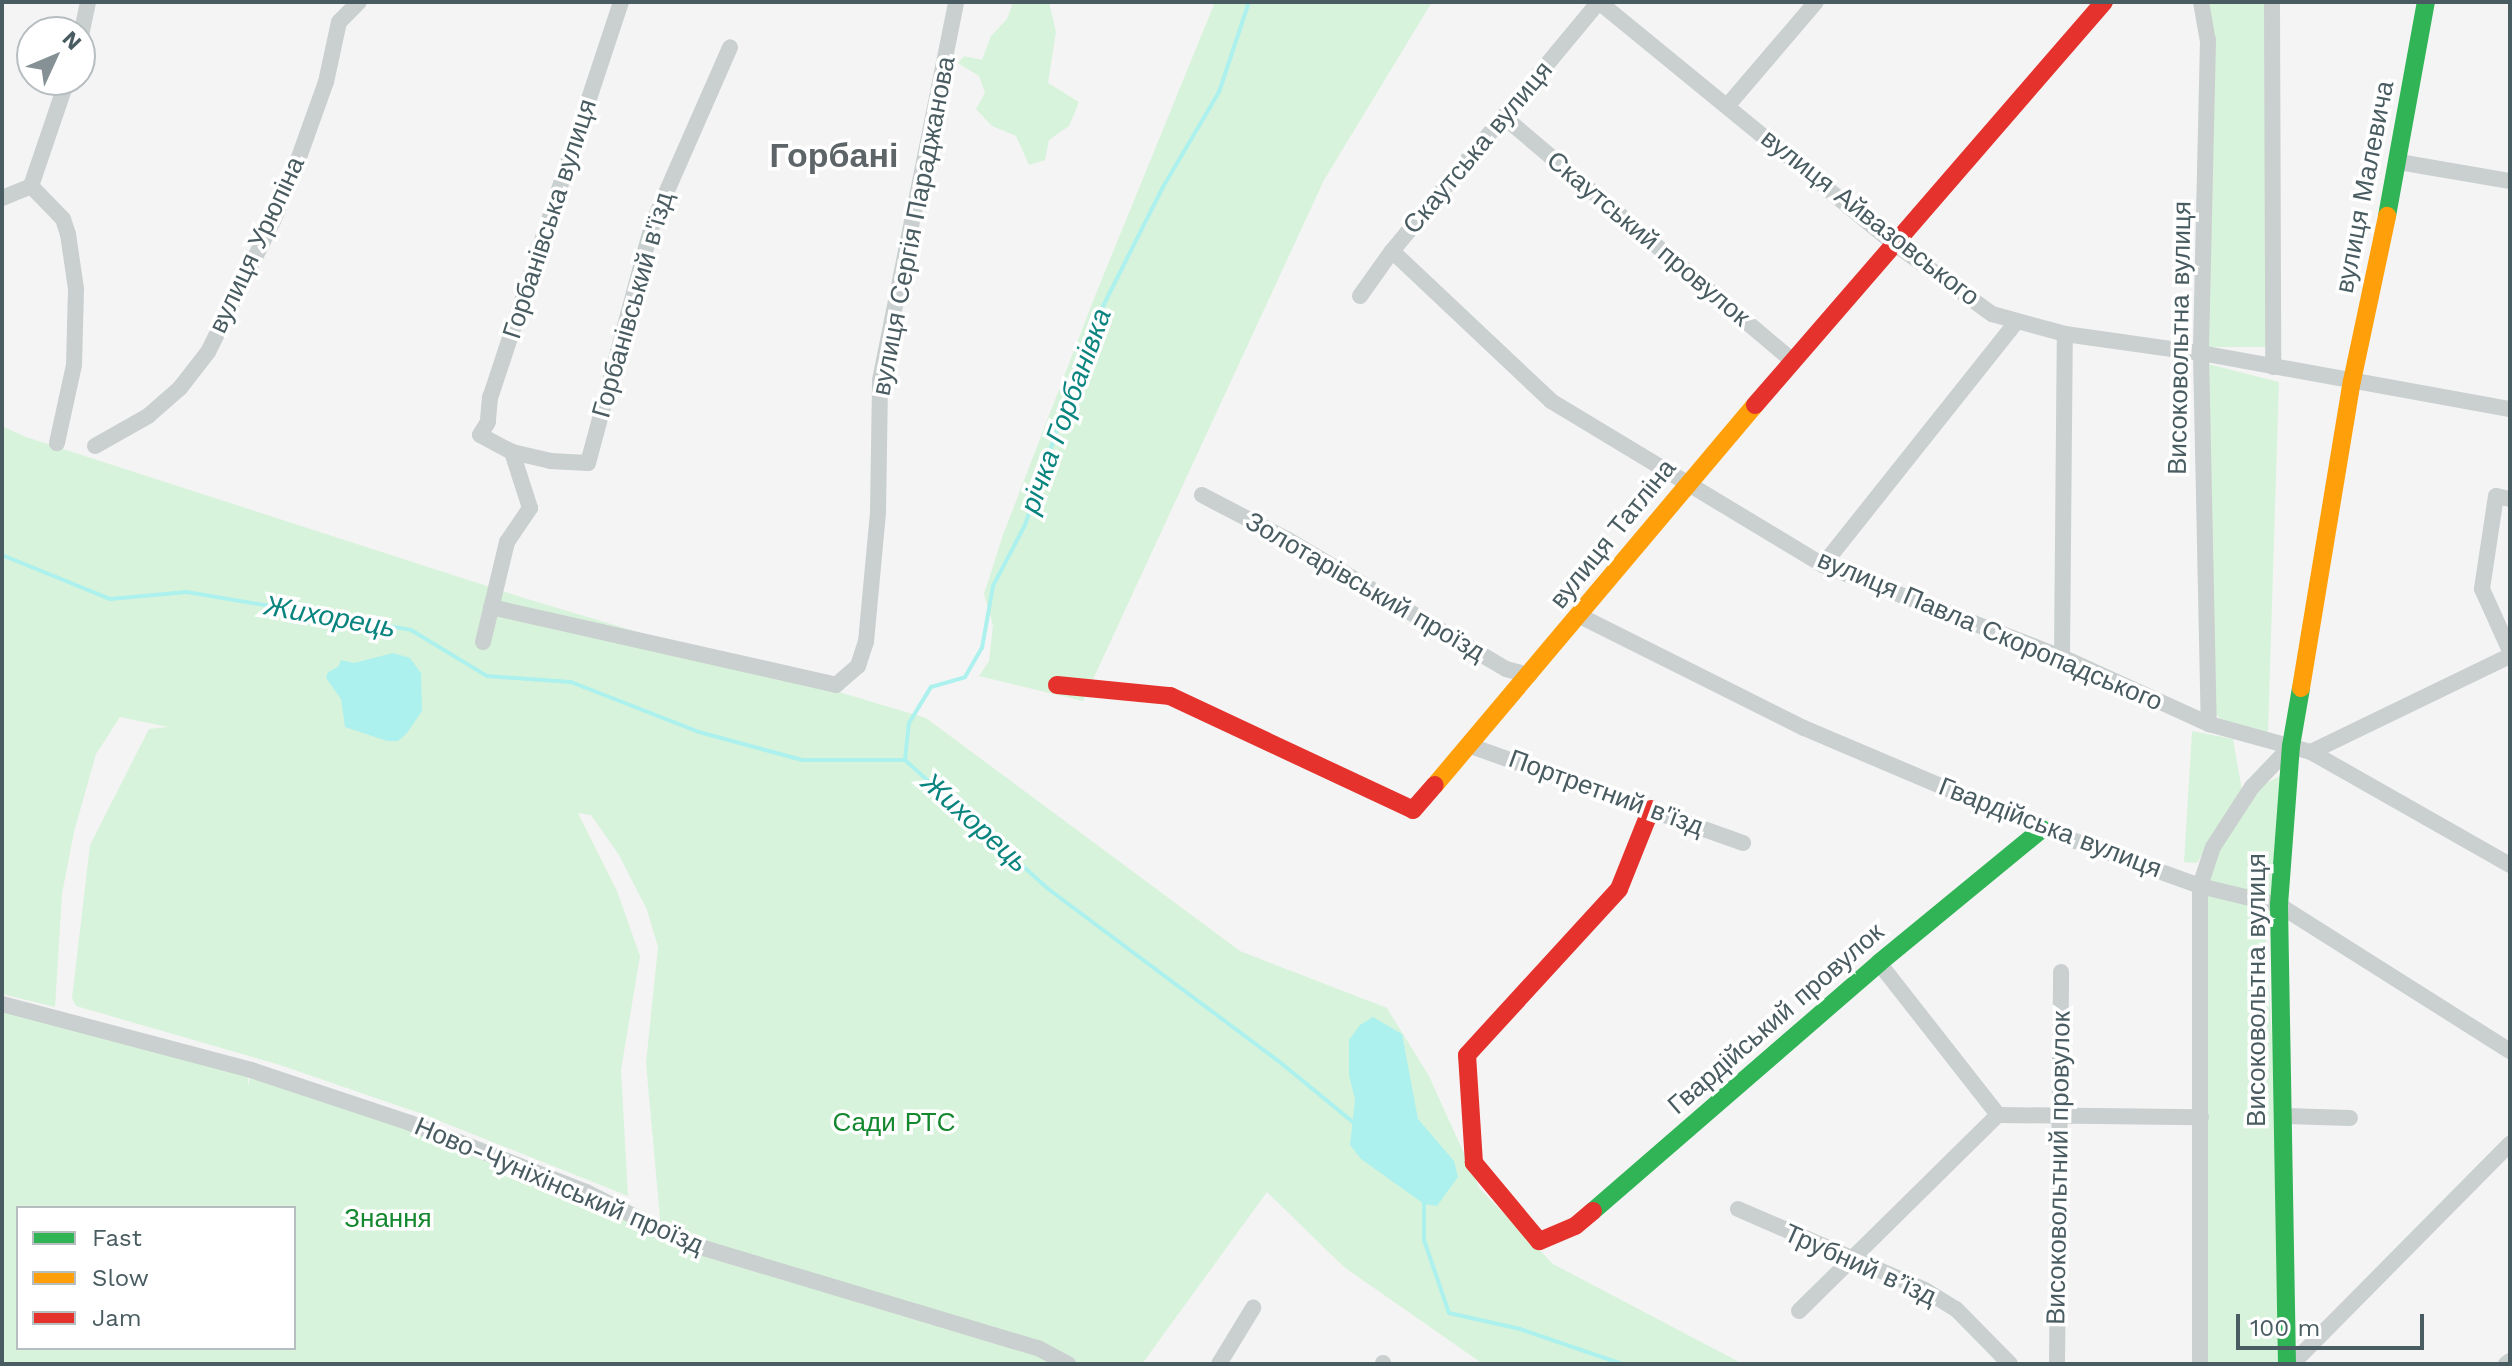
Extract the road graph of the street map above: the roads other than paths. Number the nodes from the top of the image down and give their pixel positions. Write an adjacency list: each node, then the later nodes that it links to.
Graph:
1 (359, 2): 30 (street, вулиця Урюпіна)
2 (621, 2): 28 (street, Горбанівська вулиця)
3 (956, 2): 36 (street, вулиця Сергія Параджанова)
4 (1599, 2): 12 (street, вулиця Айвазовського); 13 (street, Скаутська вулиця)
5 (1816, 2): 12 (street)
6 (2104, 2): 18 (street, вулиця Татліна)
7 (2201, 2): 23 (street, Високовольтна вулиця)
8 (2272, 2): 25 (street)
9 (2426, 2): 14 (street, вулиця Малевича)
10 (730, 47): 31 (street, Горбанівський в'їзд)
11 (62, 96): 16 (street)
12 (1728, 105): 18 (street, вулиця Айвазовського)
13 (1504, 117): 19 (street, Скаутська вулиця); 24 (street, Скаутський провулок)
14 (2399, 162): 15 (street); 26 (street, вулиця Малевича)
15 (2510, 181)
16 (31, 186): 17 (street); 29 (street)
17 (2, 198)
18 (1895, 244): 21 (street, вулиця Айвазовського); 24 (street, вулиця Татліна)
19 (1392, 251): 20 (street, Скаутська вулиця); 32 (street, вулиця Павла Скоропадського)
20 (1360, 296)
21 (2016, 322): 22 (street, вулиця Айвазовського); 35 (street)
22 (2065, 334): 23 (street, вулиця Айвазовського); 40 (street)
23 (2201, 353): 25 (street, вулиця Айвазовського); 43 (street, Високовольтна вулиця)
24 (1793, 361): 32 (street, вулиця Татліна)
25 (2273, 367): 26 (street, вулиця Айвазовського)
26 (2352, 381): 27 (street, вулиця Айвазовського); 45 (street, Високовольтна вулиця)
27 (2510, 409)
28 (480, 435): 31 (street, Горбанівський в'їзд)
29 (57, 443)
30 (95, 446)
31 (512, 452): 36 (street)
32 (1687, 483): 35 (street, вулиця Павла Скоропадського); 37 (street, вулиця Татліна)
33 (1202, 495): 41 (street, Золотарівський проїзд)
34 (2510, 499): 39 (street)
35 (1823, 565): 40 (street, вулиця Павла Скоропадського)
36 (491, 607): 38 (street)
37 (1580, 616): 41 (street, вулиця Татліна); 48 (street, Гвардійська вулиця)
38 (483, 642)
39 (2510, 653): 46 (street)
40 (2062, 657): 43 (street, вулиця Павла Скоропадського)
41 (1529, 675): 44 (street, вулиця Татліна)
42 (1057, 685): 44 (street, вулиця Татліна)
43 (2209, 724): 45 (street, вулиця Павла Скоропадського)
44 (1468, 745): 47 (street, Портретний в'їзд)
45 (2291, 746): 46 (street, вулиця Павла Скоропадського); 51 (street); 52 (street, Високовольтна вулиця)
46 (2311, 752): 50 (street, вулиця Павла Скоропадського)
47 (1651, 809): 49 (street, Портретний в'їзд); 53 (street, Гвардійський провулок)
48 (2042, 829): 51 (street, Гвардійська вулиця); 53 (street, Гвардійський провулок)
49 (1743, 843)
50 (2510, 865)
51 (2200, 886): 52 (street, Гвардійська вулиця); 60 (street)
52 (2279, 905): 56 (street, Гвардійська вулиця); 59 (street, Високовольтна вулиця)
53 (1879, 963): 58 (street)
54 (2061, 972): 57 (street, Високовольтний провулок)
55 (2, 1004): 67 (street, Ново-Чуніхінський проїзд)
56 (2510, 1051)
57 (2058, 1114): 58 (street); 60 (street); 70 (street, Високовольтний провулок)
58 (1998, 1115): 64 (street)
59 (2283, 1116): 61 (street); 72 (street, Високовольтна вулиця)
60 (2201, 1117): 71 (street)
61 (2350, 1118)
62 (2510, 1144): 72 (street)
63 (1738, 1209): 64 (street, Трубний в’їзд)
64 (1850, 1260): 66 (street); 69 (street, Трубний в’їзд)
65 (1253, 1308): 68 (street)
66 (1799, 1311)
67 (1068, 1364)
68 (1219, 1364)
69 (2010, 1364)
70 (2057, 1364)
71 (2200, 1364)
72 (2289, 1364)

